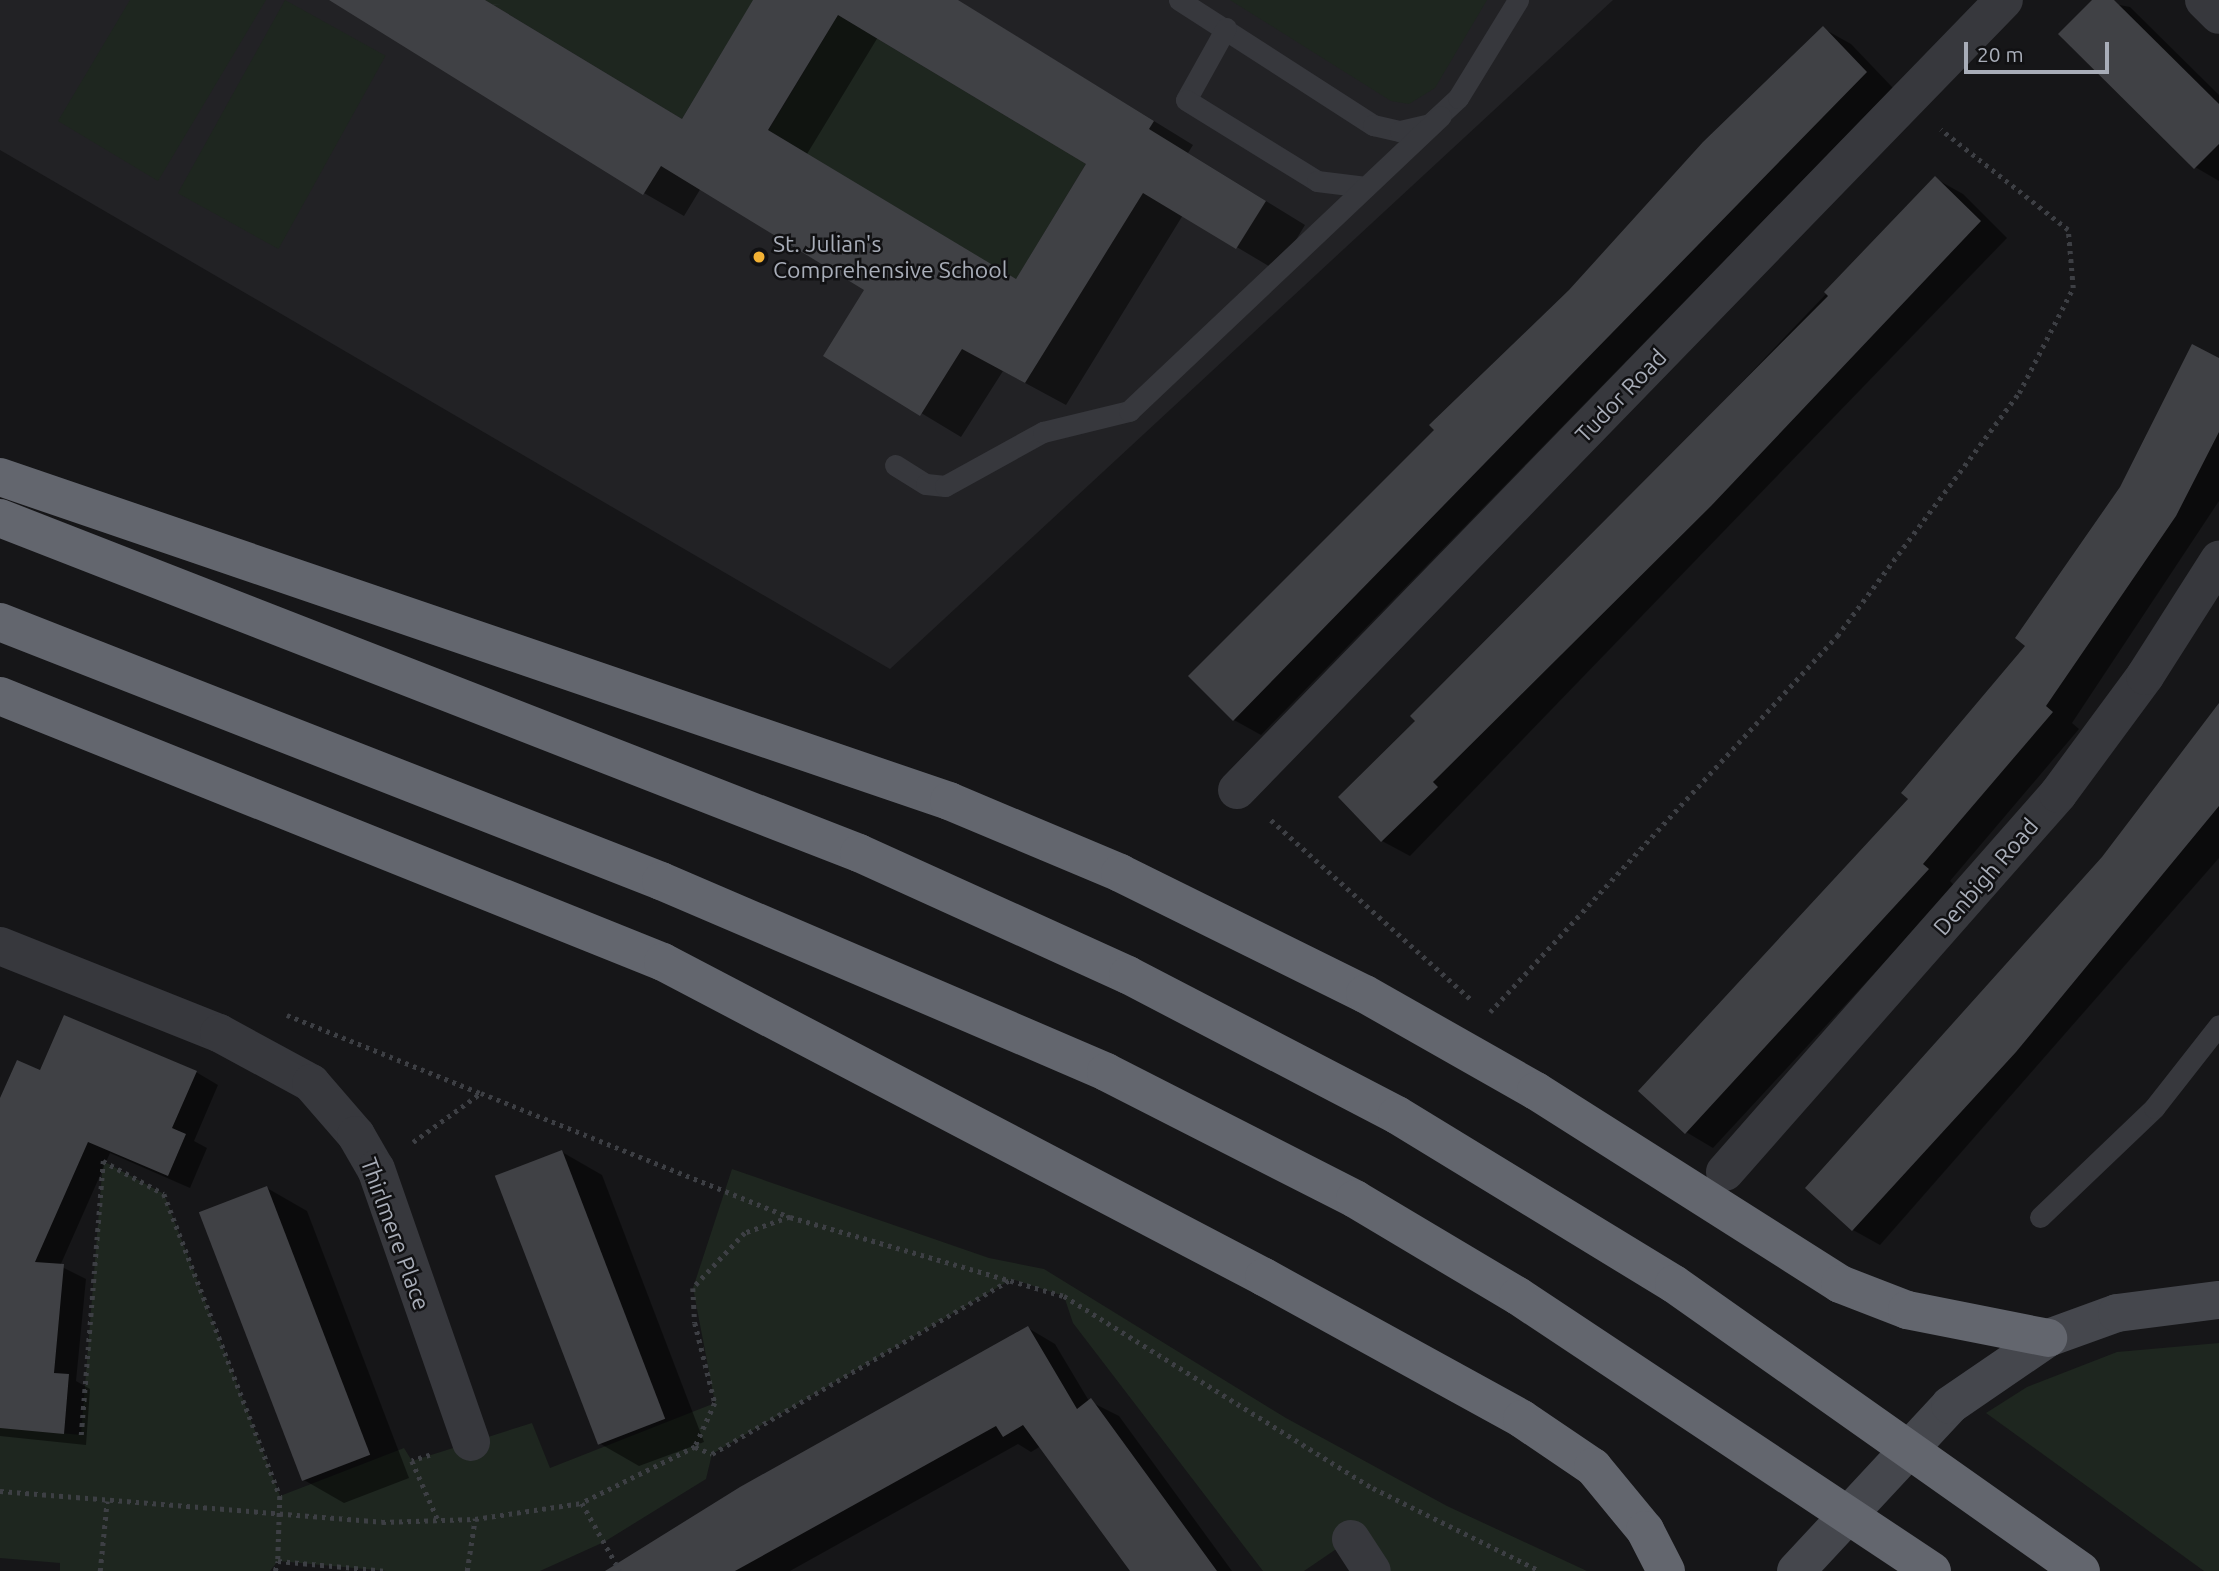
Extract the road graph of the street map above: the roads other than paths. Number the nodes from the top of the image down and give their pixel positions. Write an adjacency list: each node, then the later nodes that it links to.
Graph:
1 (1179, 0): 6 (lane)
2 (1518, 0): 7 (lane)
3 (2004, 0): 15 (street, Tudor Road)
4 (2204, 0): 5 (street)
5 (2219, 15)
6 (1226, 29): 7 (lane); 8 (lane)
7 (1441, 116): 8 (lane)
8 (1366, 187): 9 (lane)
9 (895, 465)
10 (0, 477): 21 (highway)
11 (0, 518): 28 (highway)
12 (2219, 560): 18 (street, Denbigh Road)
13 (0, 622): 27 (highway)
14 (0, 696): 25 (highway)
15 (1237, 790)
16 (0, 946): 22 (street, Thirlmere Place)
17 (2219, 1025): 19 (lane)
18 (1725, 1172)
19 (2040, 1217)
20 (2219, 1300): 21 (main road)
21 (2048, 1338): 26 (main road)
22 (471, 1442)
23 (1351, 1539): 24 (street)
24 (1372, 1571)
25 (1666, 1571)
26 (1796, 1571)
27 (1932, 1571)
28 (2081, 1571)

